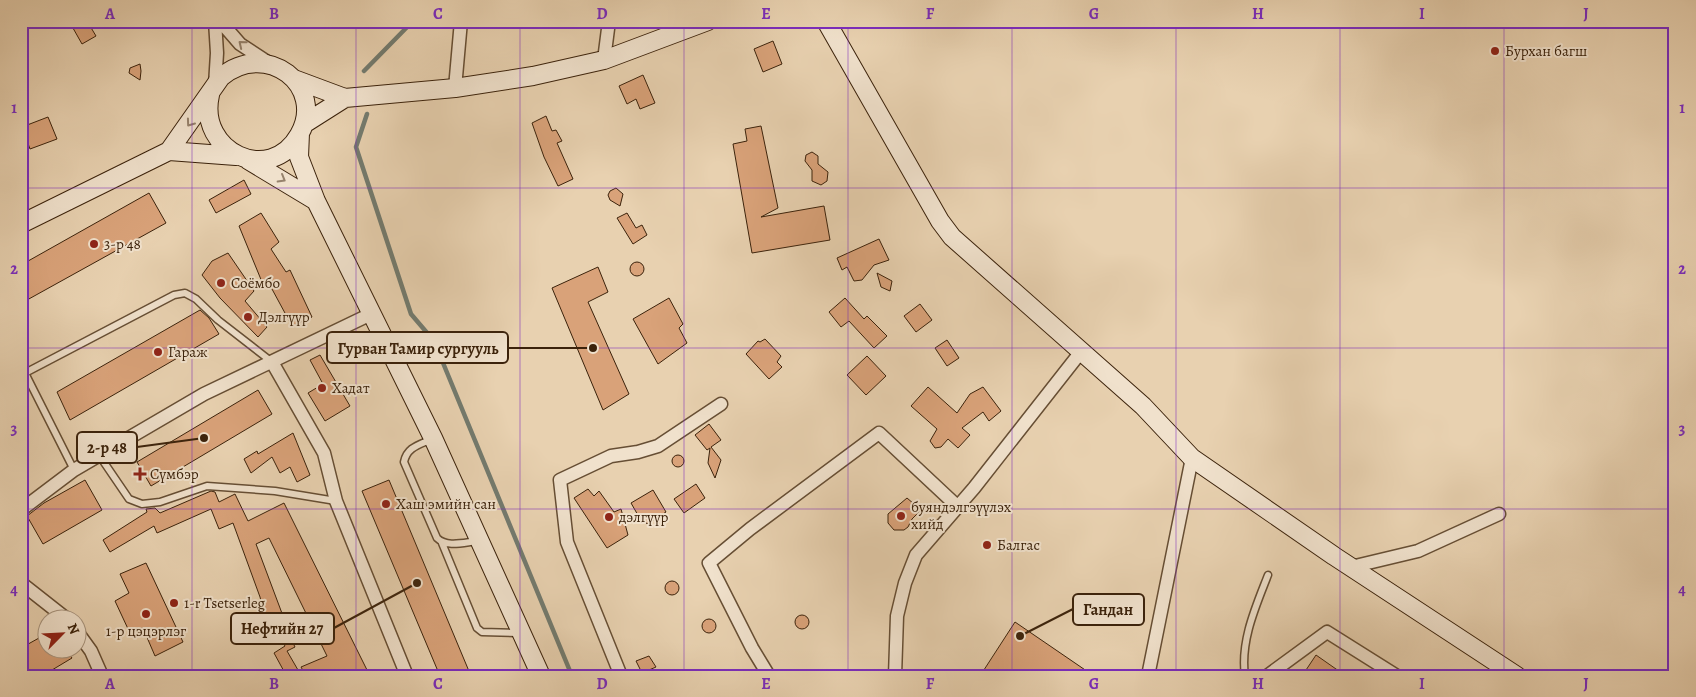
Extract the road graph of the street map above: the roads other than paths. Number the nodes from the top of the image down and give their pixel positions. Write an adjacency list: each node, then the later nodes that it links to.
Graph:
1 (214, 21): 11 (street)
2 (220, 21): 8 (street, one-way to 2)
3 (461, 21): 10 (street)
4 (609, 21): 7 (street)
5 (708, 21): 7 (street)
6 (826, 21): 19 (street)
7 (604, 60): 10 (street)
8 (269, 63): 9 (street); 11 (street)
9 (294, 79): 12 (street); 13 (street)
10 (455, 88): 12 (street)
11 (213, 90): 14 (street, one-way to 14); 15 (street)
12 (345, 98): 13 (street)
13 (302, 129): 15 (street); 16 (street)
14 (169, 151): 15 (street); 17 (street)
15 (242, 157): 16 (street, one-way to 16)
16 (316, 201): 18 (street)
17 (21, 224)
18 (371, 314): 20 (street); 24 (street)
19 (1080, 353): 26 (street); 29 (street)
20 (272, 362): 22 (lane); 25 (street); 28 (street)
21 (21, 365): 22 (lane)
22 (25, 373): 27 (lane)
23 (721, 404): 43 (street)
24 (433, 438): 32 (street); 33 (lane)
25 (99, 455): 27 (street); 28 (lane)
26 (1192, 458): 34 (street); 46 (street)
27 (74, 470): 30 (street)
28 (336, 501): 42 (street)
29 (958, 507): 44 (street); 45 (street)
30 (21, 510)
31 (1499, 514): 34 (street)
32 (479, 541): 33 (lane); 38 (street)
33 (442, 543): 38 (lane)
34 (1351, 567): 50 (street)
35 (1268, 574): 47 (lane)
36 (21, 583): 37 (street)
37 (55, 610)
38 (522, 633): 40 (street)
39 (88, 647): 41 (street)
40 (538, 675)
41 (102, 676)
42 (407, 676)
43 (621, 676)
44 (769, 676)
45 (895, 676)
46 (1148, 676)
47 (1245, 676)
48 (1267, 676): 49 (street)
49 (1397, 676)
50 (1517, 676)

